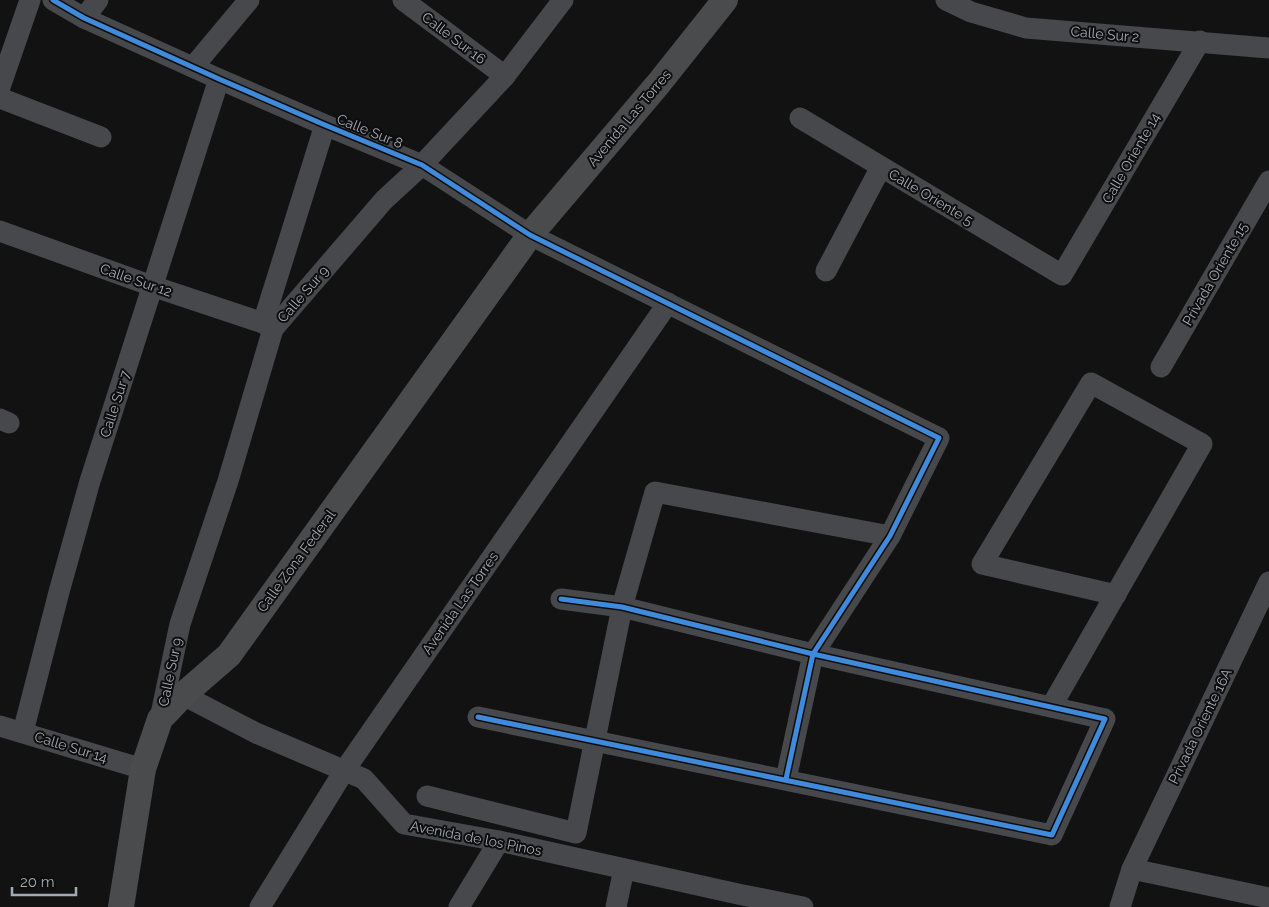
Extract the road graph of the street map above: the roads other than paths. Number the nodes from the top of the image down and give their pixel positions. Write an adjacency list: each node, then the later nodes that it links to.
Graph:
1 (30, 0): 15 (street)
2 (53, 0): 9 (street, Calle Sur 8)
3 (98, 0): 9 (street)
4 (249, 0): 12 (street)
5 (403, 0): 13 (street, Calle Sur 16)
6 (563, 0): 13 (street, Calle Sur 9)
7 (725, 0): 24 (main road, Avenida Las Torres)
8 (946, 0): 10 (street, Calle Sur 2)
9 (84, 18): 12 (street, Calle Sur 8)
10 (1200, 42): 11 (street, Calle Sur 2); 26 (street, Calle Oriente 14)
11 (1269, 48)
12 (193, 67): 14 (street, Calle Sur 8)
13 (505, 76): 20 (street, Calle Sur 9)
14 (219, 79): 18 (street, Calle Sur 8); 27 (street, Calle Sur 7)
15 (0, 87)
16 (0, 98): 19 (street)
17 (800, 118): 21 (street, Calle Oriente 5)
18 (325, 125): 20 (street, Calle Sur 8); 29 (street)
19 (101, 137)
20 (422, 165): 24 (street, Calle Sur 8); 29 (street, Calle Sur 9)
21 (880, 166): 25 (street); 26 (street, Calle Oriente 5)
22 (1269, 181): 30 (street, Privada Oriente 15)
23 (0, 231): 27 (street, Calle Sur 12)
24 (530, 235): 28 (street, Calle Sur 8); 37 (main road, Calle Zona Federal)
25 (826, 270)
26 (1062, 276)
27 (152, 286): 29 (street, Calle Sur 12); 42 (street, Calle Sur 7)
28 (668, 303): 31 (street, Calle Sur 8); 45 (street, Avenida Las Torres)
29 (268, 326): 40 (street, Calle Sur 9)
30 (1161, 367)
31 (890, 536): 35 (street); 36 (street)
32 (1269, 582): 50 (street, Privada Oriente 16A)
33 (1116, 595): 33 (street); 38 (street)
34 (562, 599): 35 (street)
35 (622, 607): 36 (street); 43 (street)
36 (813, 654): 38 (street); 46 (street)
37 (183, 695): 40 (main road, Calle Zona Federal); 45 (street, Avenida de los Pinos)
38 (1051, 707): 46 (street)
39 (478, 717): 43 (street)
40 (160, 720): 44 (main road, Calle Zona Federal)
41 (0, 726): 42 (street, Calle Sur 14)
42 (23, 732): 44 (street, Calle Sur 14)
43 (594, 742): 46 (street); 47 (street)
44 (143, 770): 53 (main road, Calle Zona Federal)
45 (344, 770): 48 (street, Avenida de los Pinos); 54 (street, Avenida Las Torres)
46 (786, 779)
47 (427, 796)
48 (499, 841): 49 (street, Avenida de los Pinos); 55 (street)
49 (624, 868): 52 (street, Avenida de los Pinos); 56 (street)
50 (1132, 869): 51 (street); 58 (street)
51 (1269, 898)
52 (737, 900): 57 (street, Avenida de los Pinos)
53 (121, 907)
54 (260, 907)
55 (459, 907)
56 (616, 907)
57 (803, 907)
58 (1120, 907)

